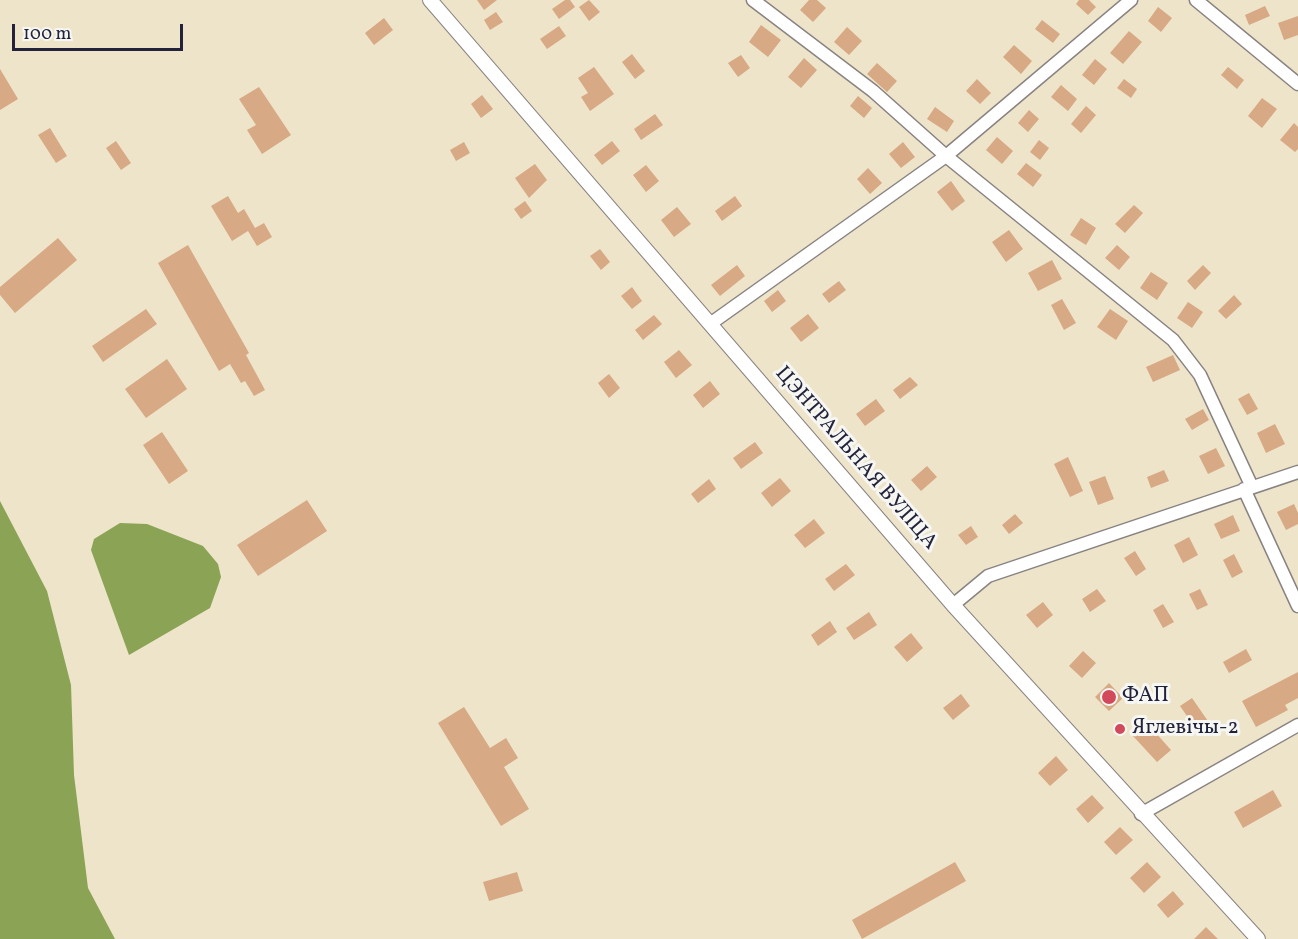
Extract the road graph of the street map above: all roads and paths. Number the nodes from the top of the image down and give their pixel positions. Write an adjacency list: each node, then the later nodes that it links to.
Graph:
1 (430, 0): 7 (street, ЦЭНТРАЛЬНАЯ ВУЛІЦА)
2 (753, 0): 6 (street)
3 (1131, 0): 6 (street)
4 (1196, 0): 5 (street)
5 (1298, 84)
6 (946, 156): 7 (street); 9 (street)
7 (710, 324): 10 (street, ЦЭНТРАЛЬНАЯ ВУЛІЦА)
8 (1298, 472): 9 (street)
9 (1248, 488): 10 (street); 11 (street)
10 (953, 604): 13 (street, ЦЭНТРАЛЬНАЯ ВУЛІЦА)
11 (1298, 606)
12 (1298, 725): 13 (street)
13 (1142, 814): 14 (street, ЦЭНТРАЛЬНАЯ ВУЛІЦА)
14 (1258, 939)

